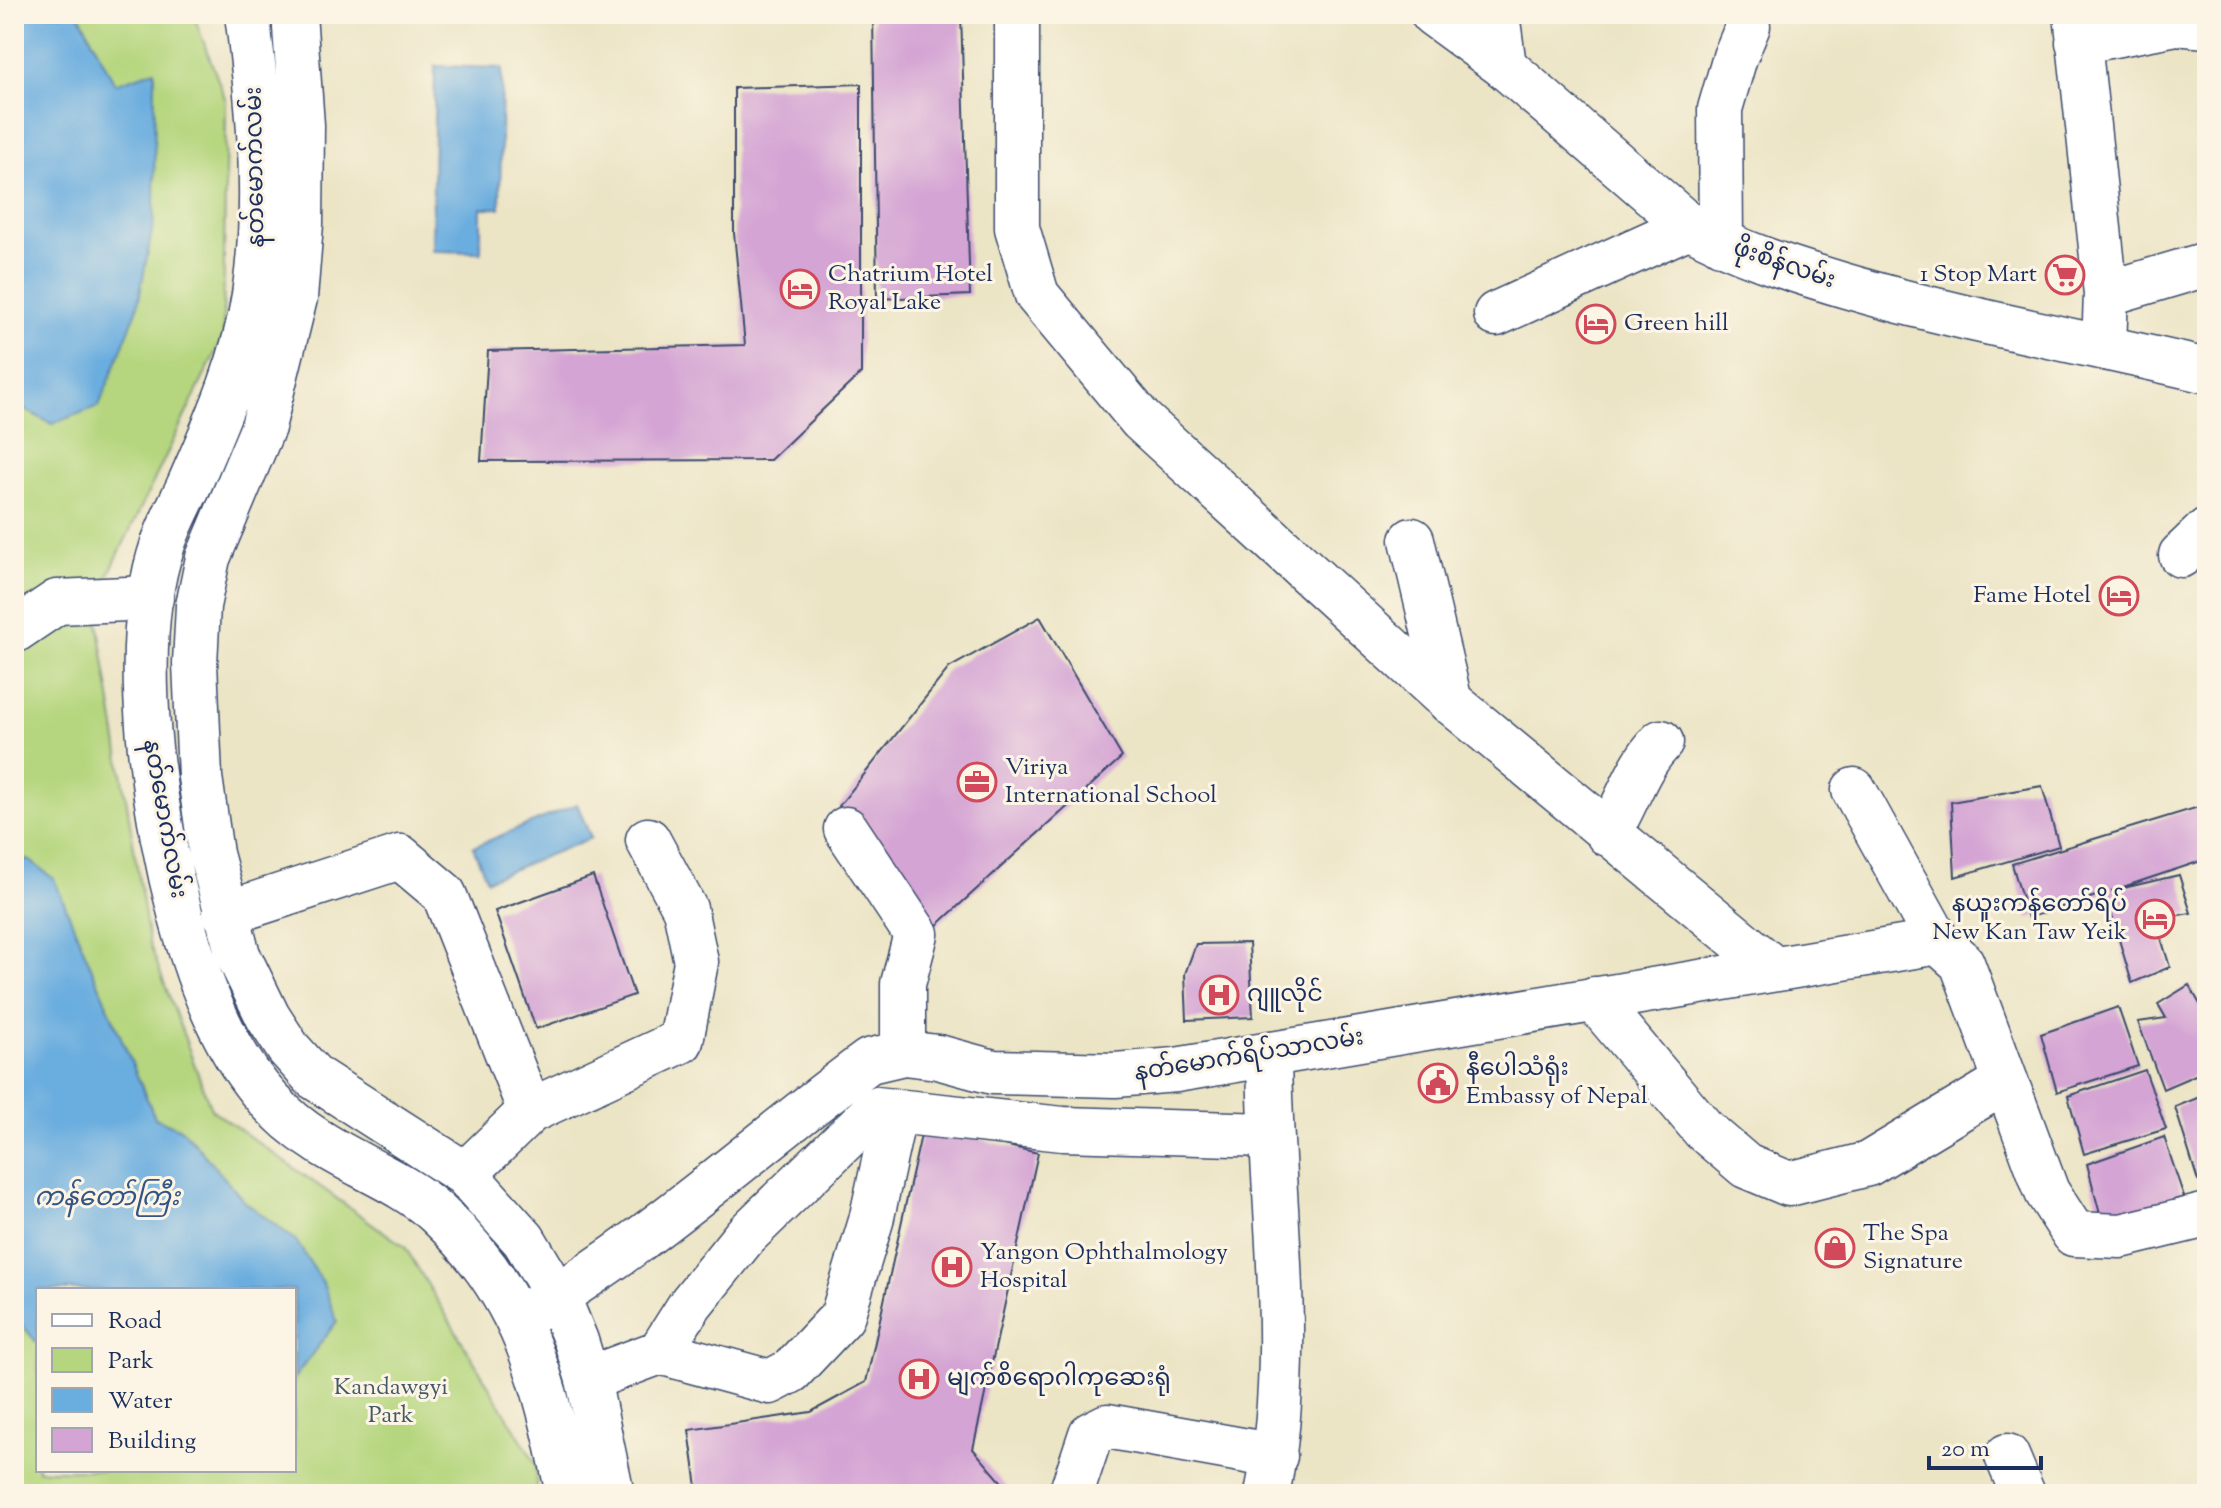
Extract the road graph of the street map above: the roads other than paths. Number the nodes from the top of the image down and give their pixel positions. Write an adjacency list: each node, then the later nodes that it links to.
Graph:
1 (247, 14): 10 (main road, နတ်မောက်လမ်း)
2 (294, 14): 10 (main road, နတ်မောက်လမ်း)
3 (1017, 14): 20 (main road)
4 (1433, 14): 9 (main road, ဖိုးစိန်လမ်း)
5 (1497, 14): 9 (main road)
6 (1748, 26): 11 (main road)
7 (2207, 26): 8 (main road)
8 (2077, 28): 13 (main road)
9 (1504, 66): 11 (main road, ဖိုးစိန်လမ်း)
10 (280, 225): 18 (main road, နတ်မောက်လမ်း); 26 (main road, နတ်မောက်လမ်း)
11 (1705, 235): 14 (main road); 15 (main road, ဖိုးစိန်လမ်း)
12 (2207, 264): 13 (main road)
13 (2106, 294): 15 (main road)
14 (1496, 314)
15 (2104, 346): 16 (main road, ဖိုးစိန်လမ်း)
16 (2207, 371)
17 (1412, 540): 20 (main road)
18 (151, 598): 19 (main road); 39 (main road, နတ်မောက်လမ်း)
19 (14, 631)
20 (1450, 702): 24 (main road)
21 (1661, 742): 24 (main road)
22 (1854, 790): 27 (main road)
23 (846, 829): 30 (main road)
24 (1608, 834): 28 (main road)
25 (648, 840): 33 (main road)
26 (225, 914): 33 (main road); 36 (main road, နတ်မောက်လမ်း)
27 (1938, 942): 28 (main road, နတ်မောက်ရိပ်သာလမ်း); 32 (main road)
28 (1773, 968): 29 (main road, နတ်မောက်ရိပ်သာလမ်း)
29 (1594, 999): 31 (main road, နတ်မောက်ရိပ်သာလမ်း); 32 (main road)
30 (903, 1053): 31 (main road, နတ်မောက်ရိပ်သာလမ်း); 38 (main road, နတ်မောက်ရိပ်သာလမ်း)
31 (1269, 1055): 35 (main road)
32 (2006, 1081): 37 (main road)
33 (530, 1111): 36 (main road)
34 (895, 1111): 35 (main road); 40 (main road); 40 (main road)
35 (1269, 1135): 42 (main road)
36 (465, 1174): 38 (main road, နတ်မောက်လမ်း)
37 (2207, 1215)
38 (558, 1297): 39 (main road, နတ်မောက်ရိပ်သာလမ်း); 41 (main road, နတ်မောက်လမ်း)
39 (519, 1318): 43 (main road, နတ်မောက်လမ်း)
40 (660, 1352): 41 (main road)
41 (588, 1379): 44 (main road, နတ်မောက်လမ်း)
42 (1271, 1475): 45 (main road)
43 (568, 1494)
44 (612, 1494)
45 (1071, 1494)

